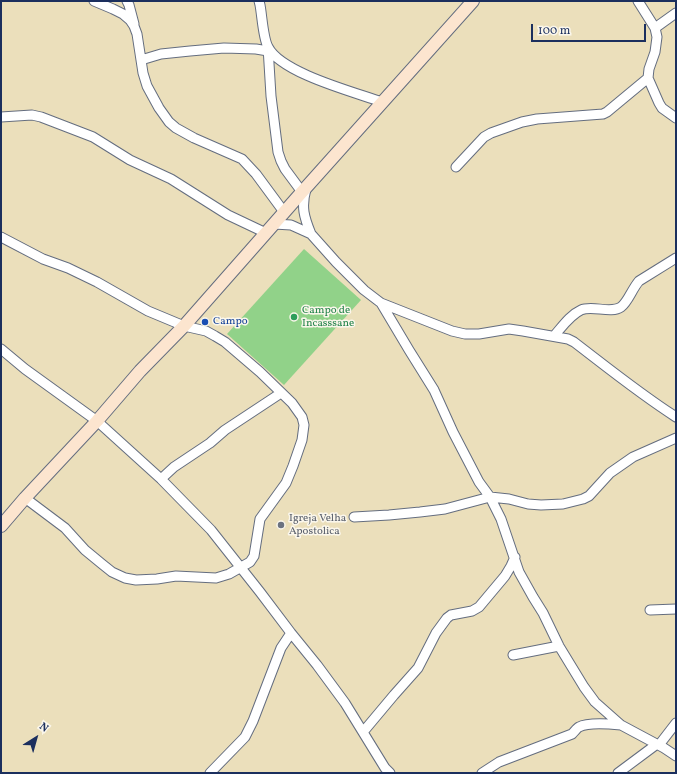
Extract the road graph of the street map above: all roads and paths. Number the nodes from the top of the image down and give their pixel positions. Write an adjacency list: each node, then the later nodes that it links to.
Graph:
1 (94, 1): 7 (street)
2 (126, 1): 7 (street)
3 (259, 1): 9 (street)
4 (474, 1): 12 (street)
5 (638, 1): 8 (street)
6 (676, 13): 8 (street)
7 (134, 26): 10 (street)
8 (655, 28): 11 (street)
9 (268, 49): 10 (street); 12 (street); 16 (street)
10 (141, 60): 17 (street)
11 (648, 78): 14 (street); 15 (street)
12 (382, 102): 16 (street)
13 (1, 118): 18 (street)
14 (676, 118)
15 (456, 167)
16 (304, 189): 17 (street); 19 (street)
17 (284, 212): 18 (street)
18 (270, 228): 19 (street); 23 (street)
19 (310, 234): 22 (street)
20 (1, 237): 23 (street)
21 (676, 258): 24 (street)
22 (381, 303): 24 (street); 32 (street)
23 (184, 326): 26 (street); 28 (street)
24 (554, 336): 27 (street)
25 (1, 349): 28 (street)
26 (281, 393): 30 (street); 36 (street)
27 (676, 417)
28 (96, 421): 30 (street); 31 (street)
29 (676, 438): 32 (street)
30 (161, 479): 36 (street)
31 (24, 498): 34 (street); 36 (street)
32 (490, 498): 33 (street); 35 (street)
33 (354, 517)
34 (4, 518)
35 (514, 557): 40 (street); 44 (street)
36 (240, 567): 39 (street)
37 (676, 609): 38 (street)
38 (650, 610)
39 (291, 633): 44 (street); 47 (street)
40 (559, 646): 41 (street); 43 (street)
41 (513, 655)
42 (676, 723): 45 (street)
43 (621, 725): 45 (street); 49 (street)
44 (363, 732): 48 (street)
45 (658, 744): 46 (street); 50 (street)
46 (676, 756)
47 (210, 773)
48 (390, 773)
49 (482, 773)
50 (618, 773)

